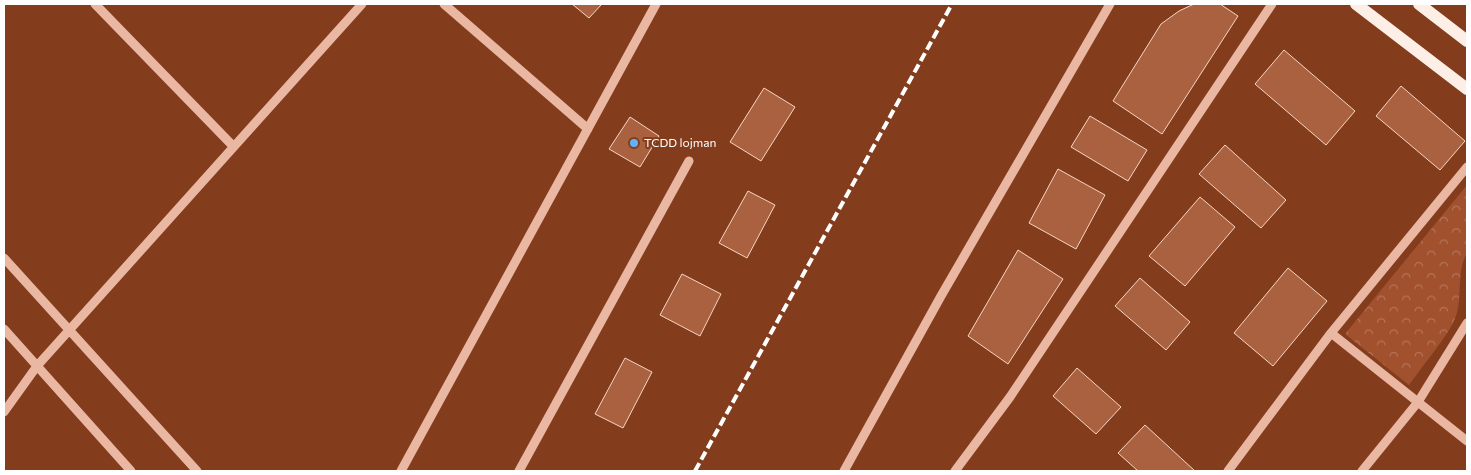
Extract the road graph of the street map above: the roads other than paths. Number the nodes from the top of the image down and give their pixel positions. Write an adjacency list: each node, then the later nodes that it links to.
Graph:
1 (95, 4): 12 (street)
2 (362, 4): 12 (street)
3 (444, 4): 11 (street)
4 (656, 4): 11 (street)
5 (1110, 4): 28 (street)
6 (1272, 4): 29 (street)
7 (1356, 4): 10 (main road)
8 (1419, 4): 9 (main road)
9 (1467, 41)
10 (1467, 88)
11 (588, 129): 26 (street)
12 (234, 146): 18 (street)
13 (689, 161): 27 (street)
14 (1467, 167): 19 (street)
15 (4, 258): 18 (street)
16 (1467, 323): 21 (street)
17 (4, 329): 20 (street)
18 (69, 330): 20 (street); 25 (street)
19 (1331, 333): 21 (street); 30 (street)
20 (37, 366): 22 (street); 24 (street)
21 (1418, 402): 23 (street); 31 (street)
22 (4, 412)
23 (1467, 441)
24 (131, 471)
25 (197, 471)
26 (401, 471)
27 (519, 471)
28 (844, 471)
29 (955, 471)
30 (1228, 471)
31 (1362, 471)

